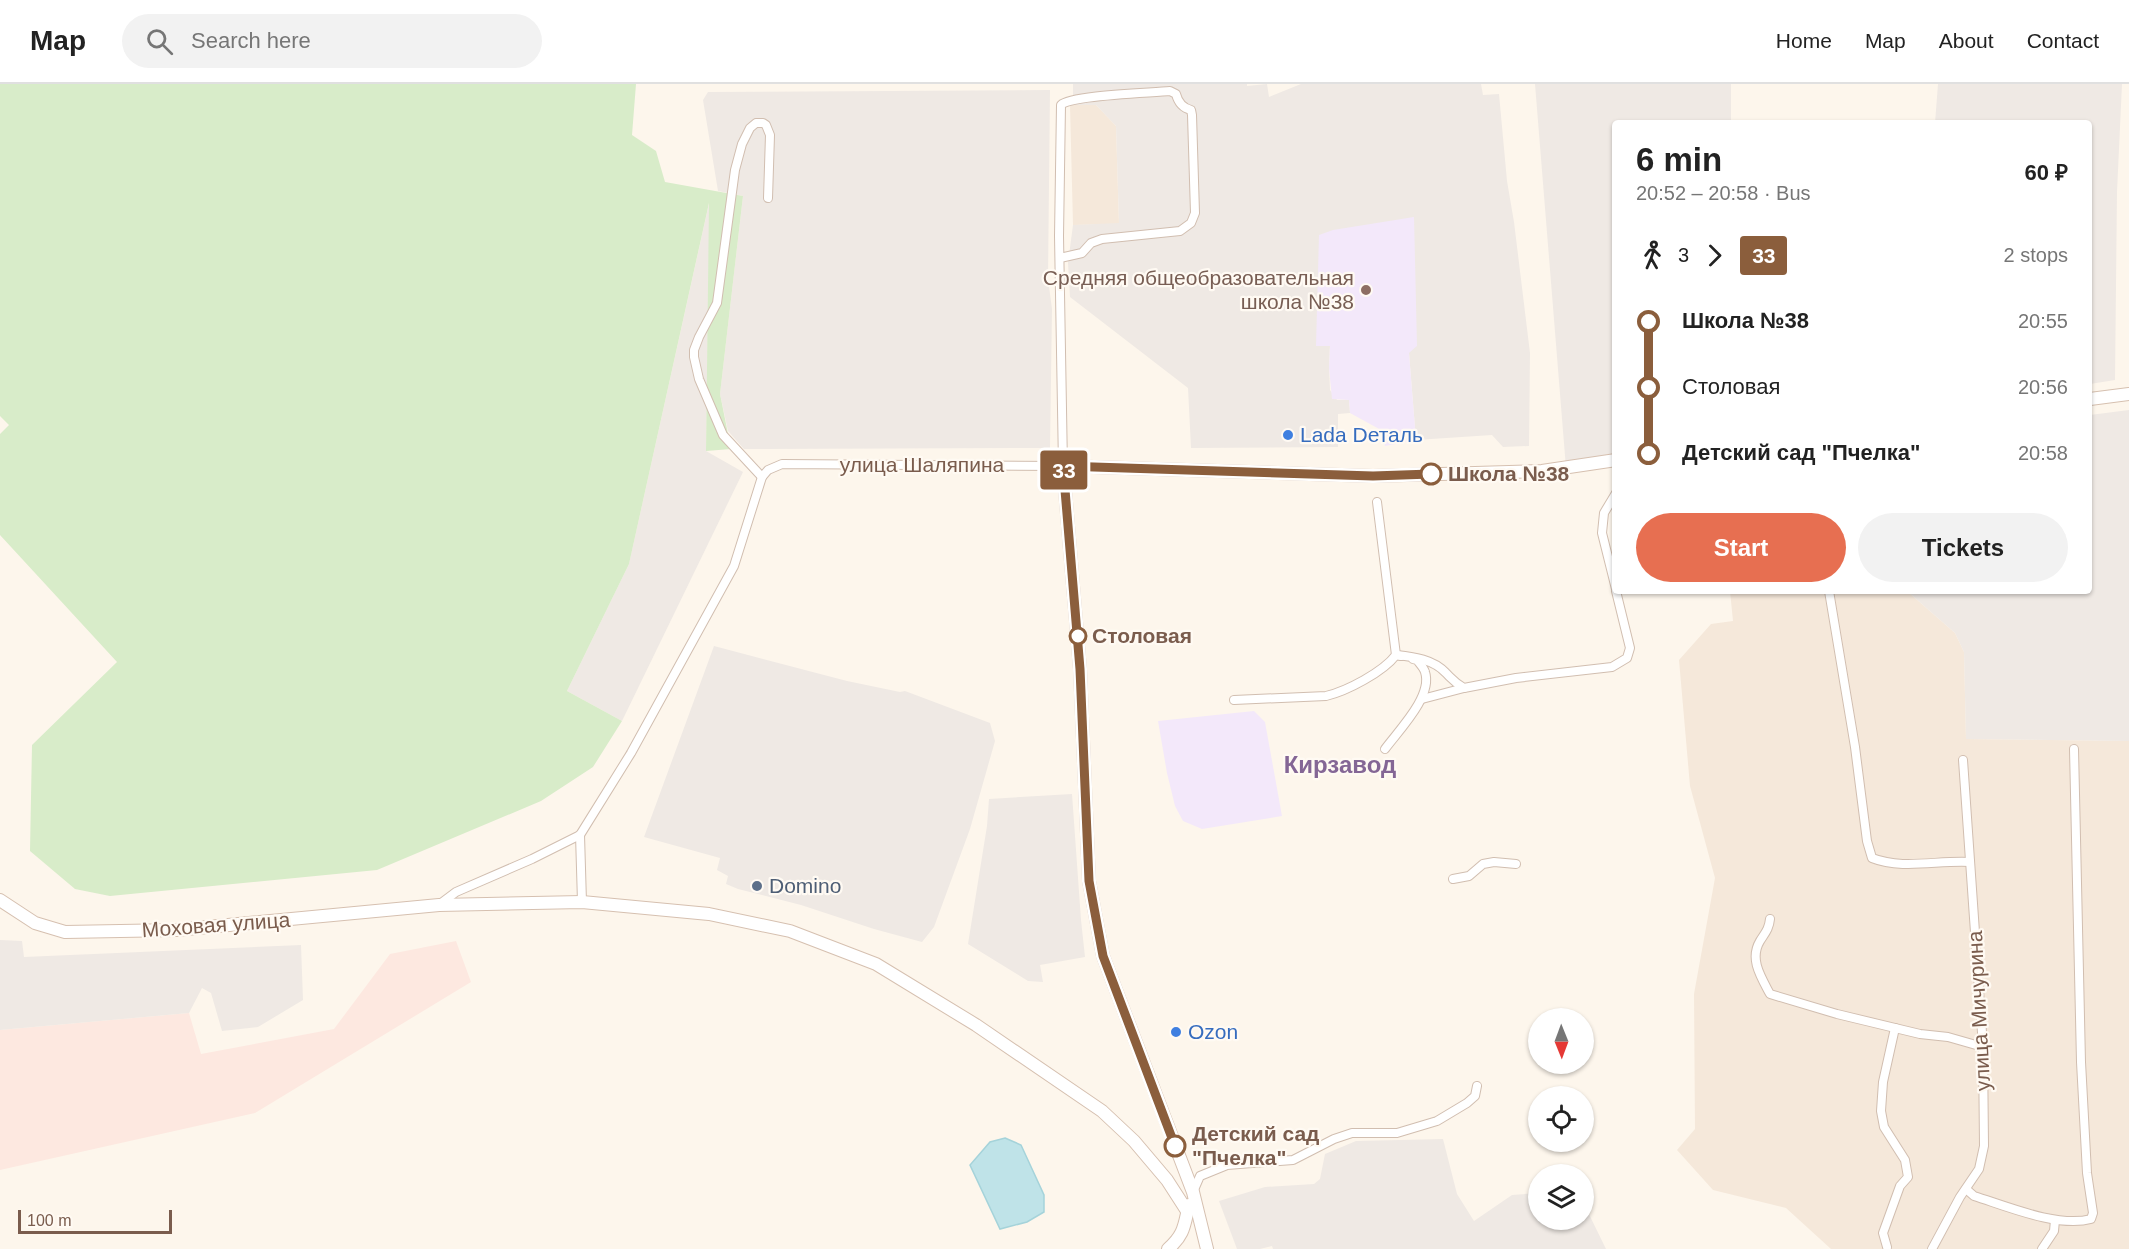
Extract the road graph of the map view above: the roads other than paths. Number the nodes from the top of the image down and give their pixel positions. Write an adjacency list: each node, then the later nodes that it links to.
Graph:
1 (768, 198): 7 (street)
2 (1060, 258): 2 (street); 6 (street)
3 (2129, 394): 4 (street)
4 (2092, 399)
5 (1612, 461): 6 (street, улица Шаляпина)
6 (1063, 466): 7 (street, улица Шаляпина); 32 (street)
7 (762, 477): 20 (street)
8 (1612, 500): 10 (street)
9 (1377, 502): 13 (street)
10 (1612, 574)
11 (1617, 594): 14 (street)
12 (1830, 594): 21 (street)
13 (1396, 655): 14 (street); 15 (street); 16 (street)
14 (1464, 688): 15 (street)
15 (1422, 699): 17 (street)
16 (1234, 700)
17 (1385, 749)
18 (2074, 749): 34 (street)
19 (1963, 760): 21 (street, улица Мичурина)
20 (580, 835): 25 (street); 26 (street)
21 (1970, 862): 29 (street, улица Мичурина)
22 (1516, 864): 23 (street)
23 (1453, 879)
24 (0, 900): 26 (street, Моховая улица)
25 (582, 902): 26 (street, Моховая улица); 33 (street, Моховая улица)
26 (439, 905)
27 (1770, 919): 28 (street)
28 (1895, 1028): 29 (street); 35 (street)
29 (1983, 1047): 31 (street, улица Мичурина)
30 (1477, 1086): 32 (street)
31 (1966, 1189): 34 (street); 38 (street, улица Мичурина)
32 (1193, 1192): 33 (street); 37 (street)
33 (1187, 1211): 36 (street)
34 (2055, 1220): 39 (street)
35 (1887, 1247)
36 (1168, 1249)
37 (1207, 1249)
38 (1932, 1249)
39 (2042, 1249)

